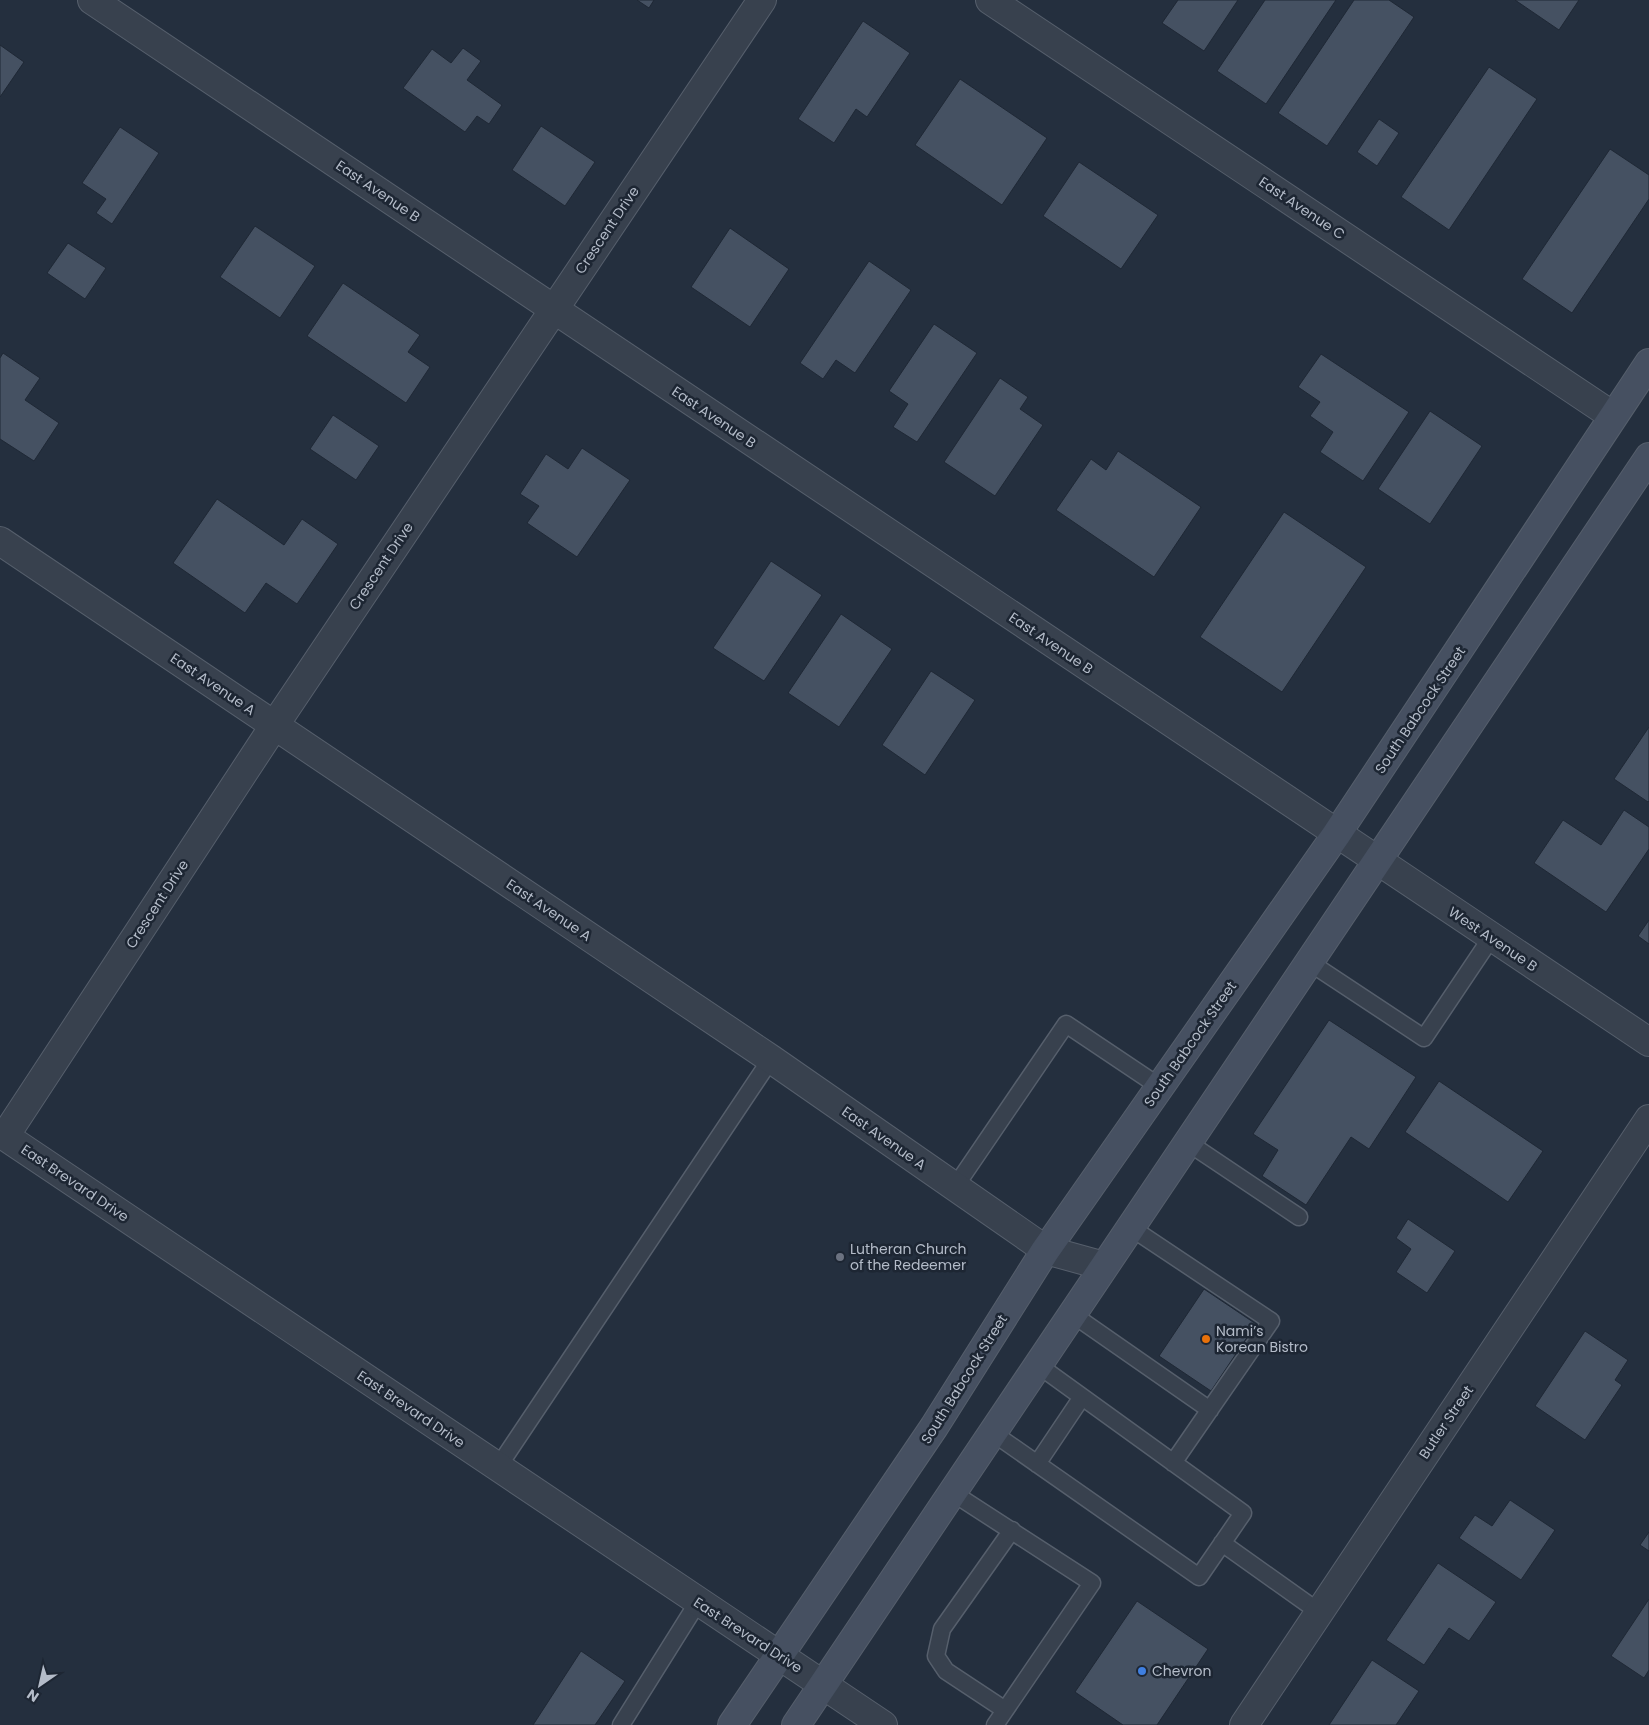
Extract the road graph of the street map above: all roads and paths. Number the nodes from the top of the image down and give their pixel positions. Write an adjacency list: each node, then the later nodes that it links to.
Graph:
1 (92, 0): 4 (street, East Avenue B)
2 (762, 0): 4 (street, Crescent Drive)
3 (990, 0): 6 (street, East Avenue C)
4 (553, 309): 9 (street, Crescent Drive); 10 (street, East Avenue B)
5 (1649, 363): 6 (main road, South Babcock Street)
6 (1613, 416): 10 (main road, South Babcock Street)
7 (1649, 456): 11 (main road)
8 (0, 541): 9 (street, East Avenue A)
9 (274, 726): 15 (street, East Avenue A); 18 (street, Crescent Drive)
10 (1336, 835): 11 (street, West Avenue B); 16 (main road, South Babcock Street)
11 (1377, 862): 12 (street, West Avenue B); 13 (main road)
12 (1491, 938): 13 (lane); 14 (street, West Avenue B)
13 (1309, 962): 19 (main road)
14 (1649, 1042)
15 (772, 1059): 20 (street, East Avenue A); 32 (lane)
16 (1160, 1087): 20 (lane); 23 (main road, South Babcock Street)
17 (1649, 1120): 37 (street, Butler Street)
18 (2, 1134): 32 (street, East Brevard Drive)
19 (1187, 1142): 21 (lane); 22 (main road)
20 (955, 1187): 23 (street, East Avenue A)
21 (1299, 1218)
22 (1130, 1227): 24 (main road); 28 (lane)
23 (1046, 1250): 24 (street, East Avenue A); 38 (main road, South Babcock Street)
24 (1104, 1266): 25 (main road)
25 (1072, 1314): 26 (main road); 28 (lane)
26 (1038, 1365): 27 (lane); 29 (main road)
27 (1082, 1397): 30 (lane); 31 (lane)
28 (1210, 1410): 30 (lane)
29 (993, 1433): 31 (lane); 33 (main road)
30 (1172, 1462): 35 (lane)
31 (1037, 1464): 35 (lane)
32 (498, 1468): 36 (street, East Brevard Drive)
33 (953, 1493): 34 (lane); 39 (main road)
34 (1012, 1530): 40 (lane); 40 (lane)
35 (1222, 1543): 37 (lane)
36 (698, 1602): 38 (street, East Brevard Drive); 41 (lane)
37 (1319, 1612): 46 (street, Butler Street)
38 (780, 1656): 39 (street, East Brevard Drive); 42 (main road, South Babcock Street)
39 (823, 1684): 43 (main road); 44 (street, East Brevard Drive)
40 (1005, 1710): 45 (lane)
41 (620, 1725)
42 (732, 1725)
43 (796, 1725)
44 (882, 1725)
45 (995, 1725)
46 (1244, 1725)

